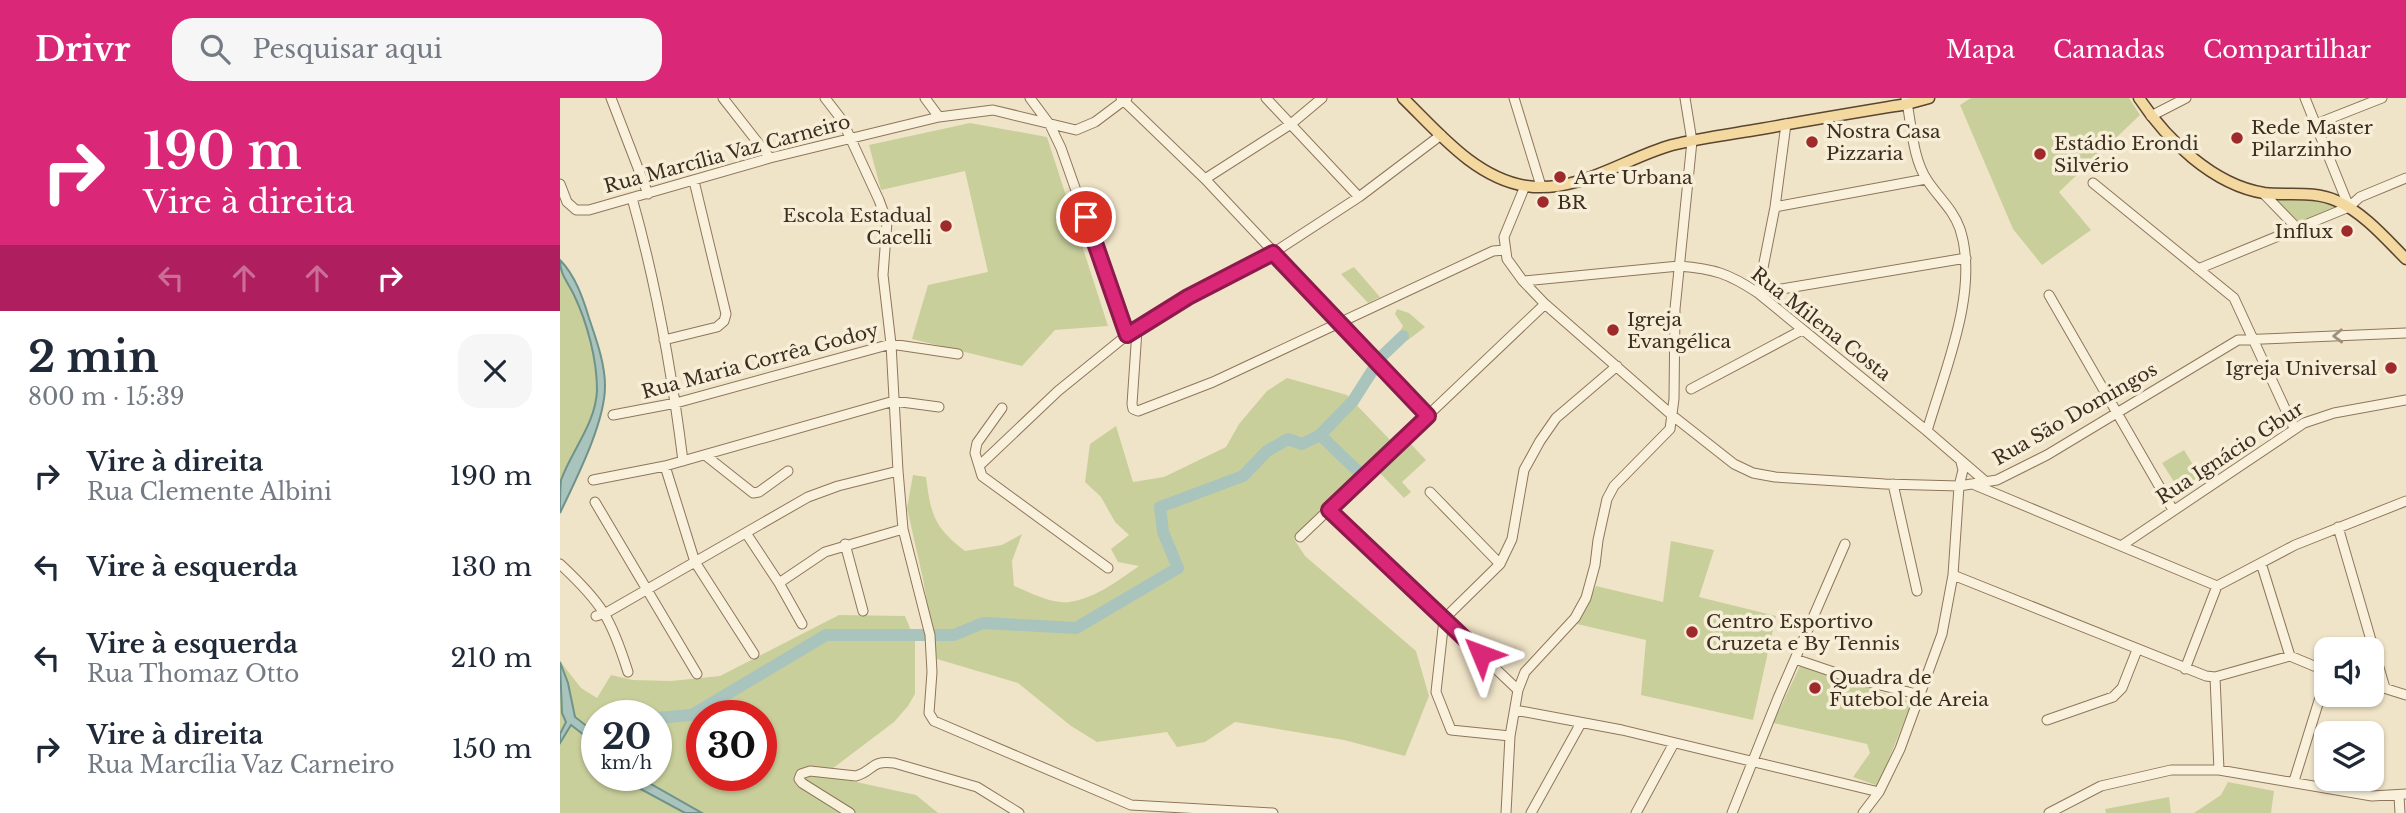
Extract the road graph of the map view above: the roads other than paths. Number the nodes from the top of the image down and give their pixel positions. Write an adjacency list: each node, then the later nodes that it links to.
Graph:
1 (611, 98): 37 (street)
2 (723, 98): 27 (street)
3 (825, 98): 25 (street)
4 (925, 98): 19 (street)
5 (1030, 98): 23 (street)
6 (1266, 98): 20 (street)
7 (1322, 98): 20 (street)
8 (1403, 98): 24 (main road)
9 (1514, 98): 35 (street)
10 (1685, 98): 26 (street)
11 (1929, 98): 17 (main road)
12 (2139, 98): 18 (main road)
13 (2186, 98): 18 (street)
14 (2305, 98): 22 (street)
15 (2382, 98): 22 (street)
16 (1123, 99): 23 (street); 28 (street)
17 (1907, 101): 21 (main road); 30 (street)
18 (2151, 116): 36 (main road)
19 (939, 117): 23 (street, Rua Marcília Vaz Carneiro); 25 (street, Rua Marcília Vaz Carneiro)
20 (1292, 124): 28 (street); 38 (street)
21 (1786, 124): 26 (main road); 40 (street)
22 (2316, 124): 41 (street)
23 (1055, 126): 57 (street)
24 (1441, 135): 34 (main road); 38 (street)
25 (849, 138): 27 (street, Rua Marcília Vaz Carneiro); 60 (street)
26 (1692, 141): 35 (main road); 47 (street)
27 (770, 158): 31 (street, Rua Marcília Vaz Carneiro)
28 (1205, 178): 44 (street)
29 (2406, 178): 41 (street)
30 (1926, 179): 40 (street); 45 (street)
31 (694, 181): 37 (street, Rua Marcília Vaz Carneiro); 59 (street)
32 (2093, 183): 48 (street)
33 (560, 184): 39 (street, Rua Marcília Vaz Carneiro)
34 (1525, 186): 35 (main road); 43 (street)
35 (1541, 186)
36 (2263, 193): 41 (main road); 42 (street)
37 (648, 194): 39 (street, Rua Marcília Vaz Carneiro)
38 (1359, 197): 44 (street)
39 (632, 198): 59 (street)
40 (1775, 207): 50 (street)
41 (2349, 207): 42 (street); 46 (main road)
42 (2297, 228): 48 (street)
43 (1505, 250): 49 (street, Rua São Domingos); 53 (street)
44 (1273, 253): 53 (street); 54 (street)
45 (1966, 258): 50 (street); 76 (street)
46 (2406, 260)
47 (1679, 266): 49 (street, Rua Milena Costa); 50 (street, Rua Milena Costa); 63 (street)
48 (2198, 269): 58 (street)
49 (1522, 281): 52 (street, Rua São Domingos)
50 (1758, 293): 55 (street, Rua Milena Costa)
51 (2049, 295): 71 (street)
52 (1545, 304): 62 (street, Rua São Domingos); 73 (street)
53 (1340, 324): 54 (street); 73 (street)
54 (1137, 330): 57 (street)
55 (1802, 330): 64 (street); 76 (street, Rua Milena Costa)
56 (2406, 333): 58 (street, Rua São Domingos, one-way to 58)
57 (1127, 335): 81 (street)
58 (2251, 338): 71 (street, Rua São Domingos); 75 (street)
59 (664, 340): 68 (street)
60 (891, 344): 61 (street, Rua Maria Corrêa Godoy); 67 (street); 68 (street, Rua Maria Corrêa Godoy)
61 (958, 354)
62 (1617, 366): 65 (street, Rua São Domingos); 106 (street)
63 (1673, 387): 65 (street); 74 (street)
64 (1691, 389)
65 (1651, 397): 74 (street, Rua São Domingos)
66 (2406, 400): 75 (street, Rua Ignácio Gbur)
67 (894, 401): 69 (street); 77 (street); 83 (street)
68 (676, 403): 72 (street, Rua Maria Corrêa Godoy); 78 (street)
69 (939, 407)
70 (1002, 408): 81 (street)
71 (2117, 412): 85 (street, Rua São Domingos); 95 (street)
72 (613, 415)
73 (1428, 416): 94 (street)
74 (1673, 416): 87 (street, Rua São Domingos); 127 (street)
75 (2294, 428): 95 (street, Rua Ignácio Gbur)
76 (1927, 431): 79 (street, Rua Milena Costa)
77 (705, 454): 78 (street); 82 (street)
78 (683, 461): 80 (street)
79 (1961, 462): 86 (street, Rua Milena Costa); 89 (street)
80 (664, 466): 84 (street); 103 (street)
81 (979, 466): 107 (street)
82 (788, 471)
83 (898, 471): 97 (street); 98 (street)
84 (593, 480)
85 (1997, 480): 86 (street, Rua São Domingos); 91 (street)
86 (1986, 482): 88 (street, Rua São Domingos)
87 (1893, 484): 89 (street, Rua São Domingos); 112 (street)
88 (1974, 485): 89 (street, Rua São Domingos); 91 (street)
89 (1959, 486): 108 (street)
90 (1430, 492): 106 (street)
91 (1999, 496): 102 (street)
92 (2406, 501): 96 (street)
93 (595, 502): 111 (street)
94 (1329, 510): 99 (street); 115 (street)
95 (2173, 510): 102 (street, Rua Ignácio Gbur)
96 (2338, 527): 104 (street); 126 (street)
97 (903, 528): 100 (street); 141 (street)
98 (746, 533): 103 (street); 109 (street)
99 (1300, 537)
100 (845, 544): 109 (street); 113 (street)
101 (1845, 544): 120 (street)
102 (2121, 546): 110 (street)
103 (695, 562): 111 (street); 118 (street)
104 (2261, 563): 110 (street); 119 (street)
105 (560, 564): 114 (street)
106 (1500, 564): 115 (street)
107 (1108, 568)
108 (1953, 575): 117 (street); 128 (street)
109 (779, 583): 116 (street)
110 (2217, 586): 122 (street)
111 (646, 590): 114 (street); 124 (street)
112 (1917, 592)
113 (863, 611)
114 (601, 614): 123 (street)
115 (1444, 619): 127 (street); 134 (street)
116 (802, 624)
117 (2137, 650): 122 (street); 132 (street)
118 (754, 654)
119 (2290, 656): 121 (street); 125 (street)
120 (1795, 659): 128 (street); 136 (street)
121 (2314, 666)
122 (2185, 669): 125 (street)
123 (628, 672)
124 (697, 674)
125 (2216, 677): 137 (street)
126 (2385, 688): 129 (street)
127 (1518, 690): 131 (street)
128 (1922, 695): 139 (street)
129 (2406, 695)
130 (2317, 707): 138 (street)
131 (1515, 710): 133 (street); 134 (street)
132 (2047, 720)
133 (1581, 723): 135 (street); 143 (street)
134 (1510, 736): 144 (street)
135 (1674, 743): 136 (street); 149 (street)
136 (1752, 762): 139 (street); 150 (street)
137 (2219, 769): 138 (street); 152 (street)
138 (2294, 781): 140 (street)
139 (1879, 792): 151 (street)
140 (2402, 795): 153 (street)
141 (1129, 809): 142 (street)
142 (1184, 811): 147 (street)
143 (1531, 811)
144 (1505, 812): 148 (street)
145 (850, 813): 146 (street)
146 (1019, 813)
147 (1270, 813)
148 (1493, 813)
149 (1636, 813)
150 (1732, 813)
151 (1863, 813)
152 (2049, 813)
153 (2400, 813)

